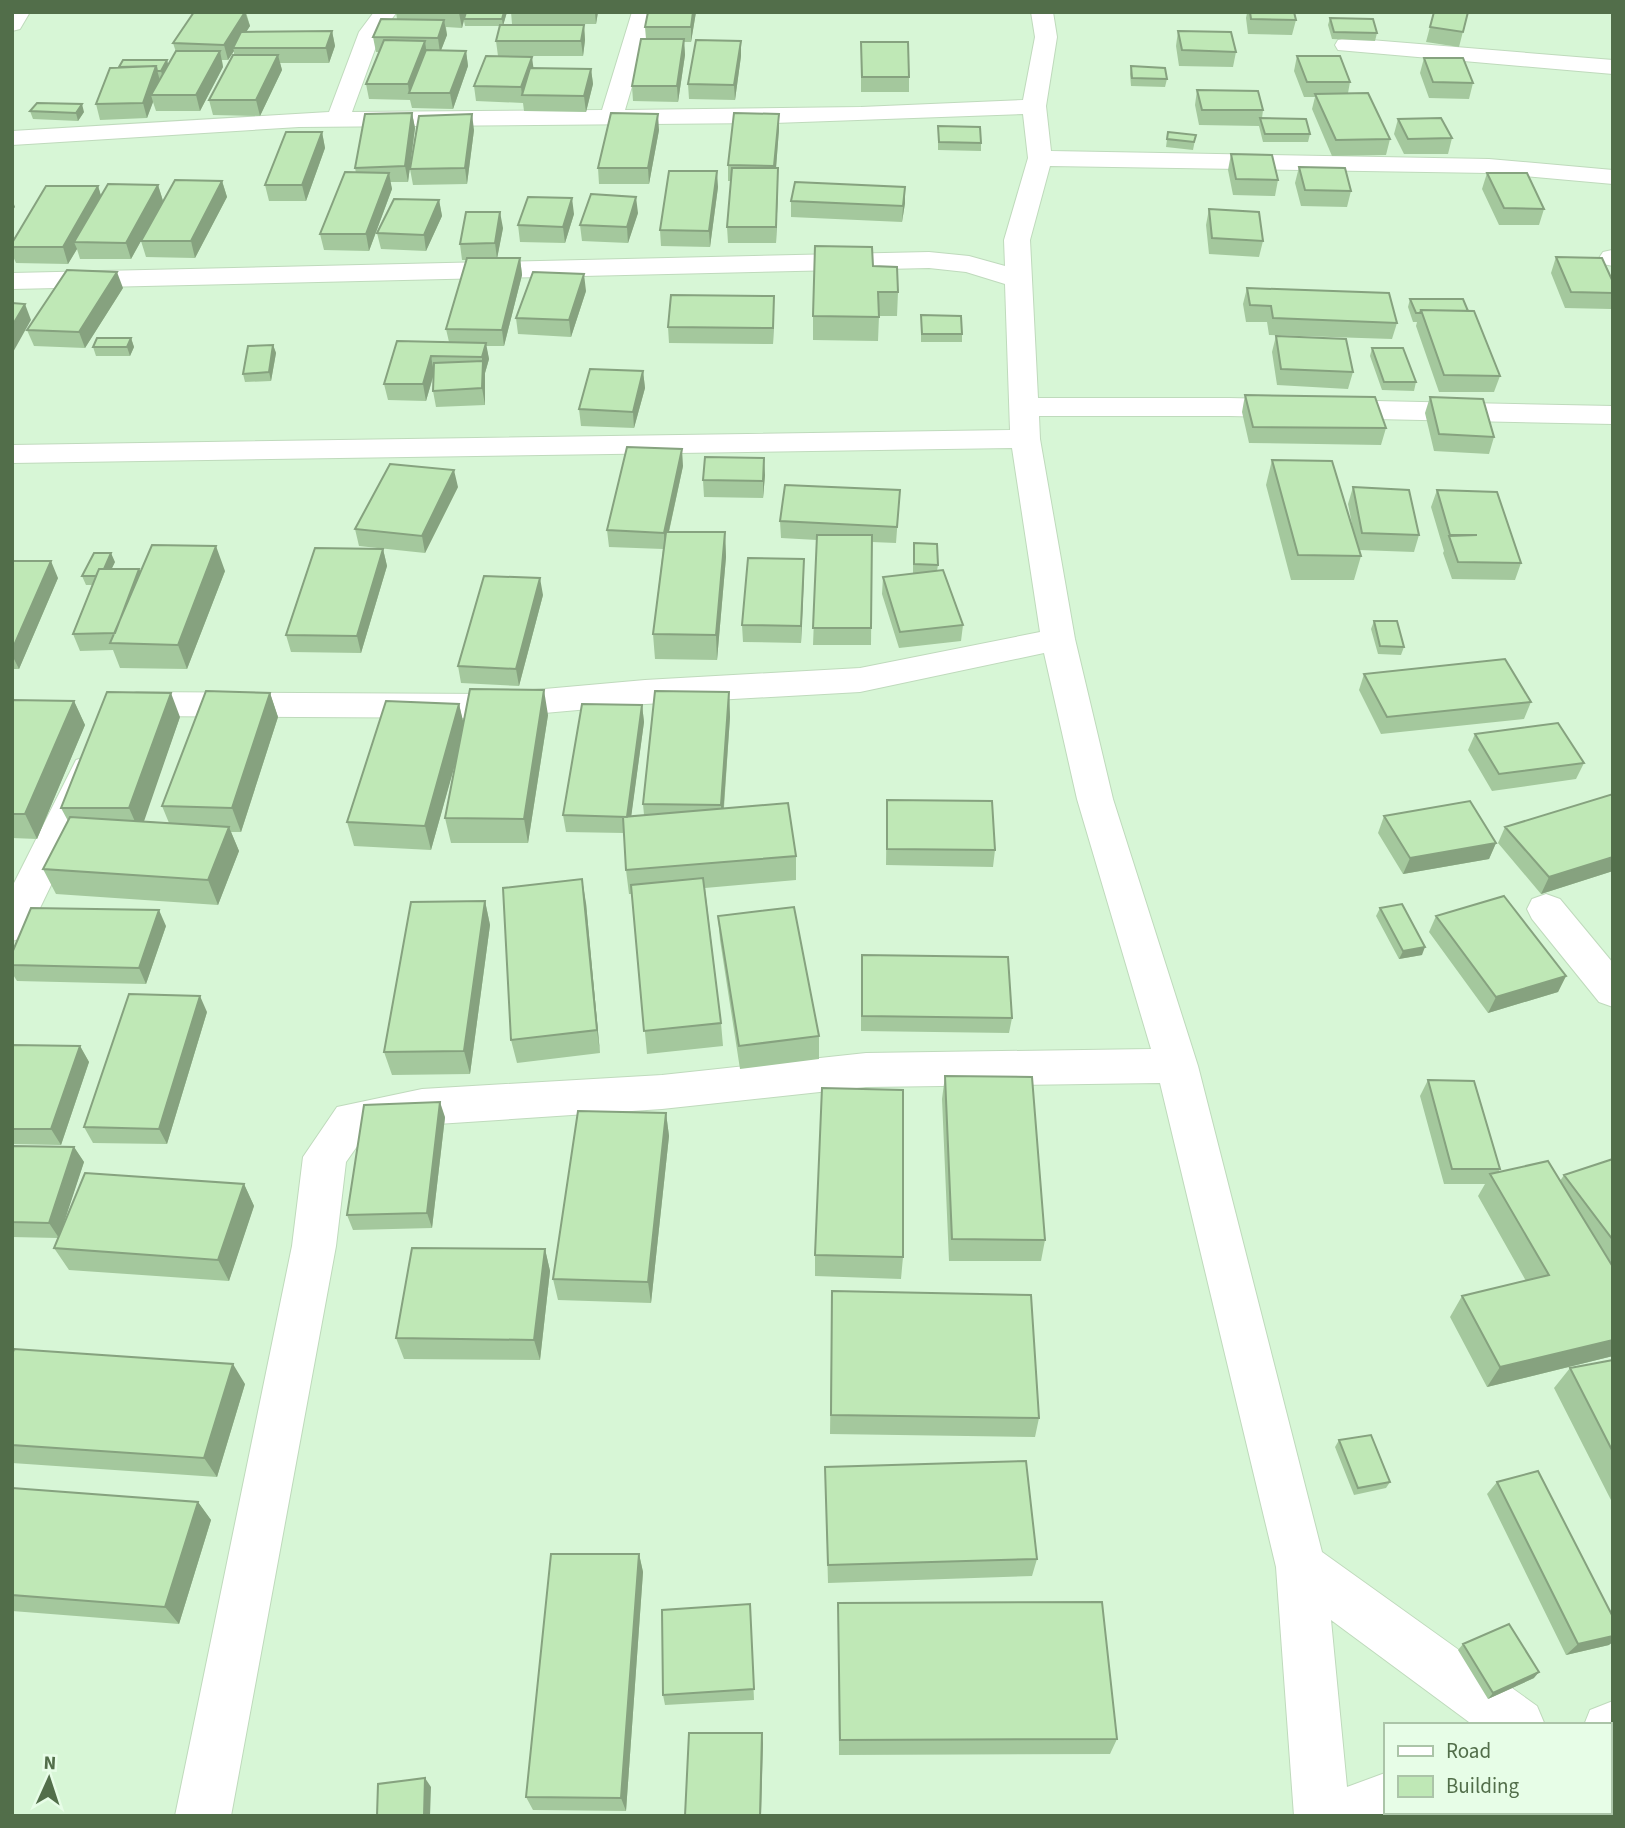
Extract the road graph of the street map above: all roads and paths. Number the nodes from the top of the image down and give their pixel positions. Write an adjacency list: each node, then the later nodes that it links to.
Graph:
1 (19, 12): 5 (street)
2 (386, 12): 10 (street)
3 (643, 12): 9 (street)
4 (1042, 12): 8 (street)
5 (12, 24)
6 (1346, 45): 7 (street)
7 (1613, 68)
8 (1034, 106): 9 (street); 12 (street)
9 (611, 118): 10 (street)
10 (338, 119): 11 (street)
11 (12, 138)
12 (1040, 158): 13 (street); 14 (street)
13 (1613, 177)
14 (1018, 279): 15 (street); 17 (street)
15 (12, 281)
16 (1613, 415): 17 (street)
17 (1024, 423): 18 (street); 19 (street)
18 (12, 454)
19 (1058, 639): 21 (street); 23 (street)
20 (1546, 909): 22 (street)
21 (12, 926)
22 (1613, 991)
23 (1177, 1066): 24 (street); 27 (street)
24 (1301, 1567): 25 (street); 28 (street)
25 (1515, 1723)
26 (1384, 1800): 29 (street)
27 (203, 1816)
28 (1322, 1816)
29 (1344, 1816)

